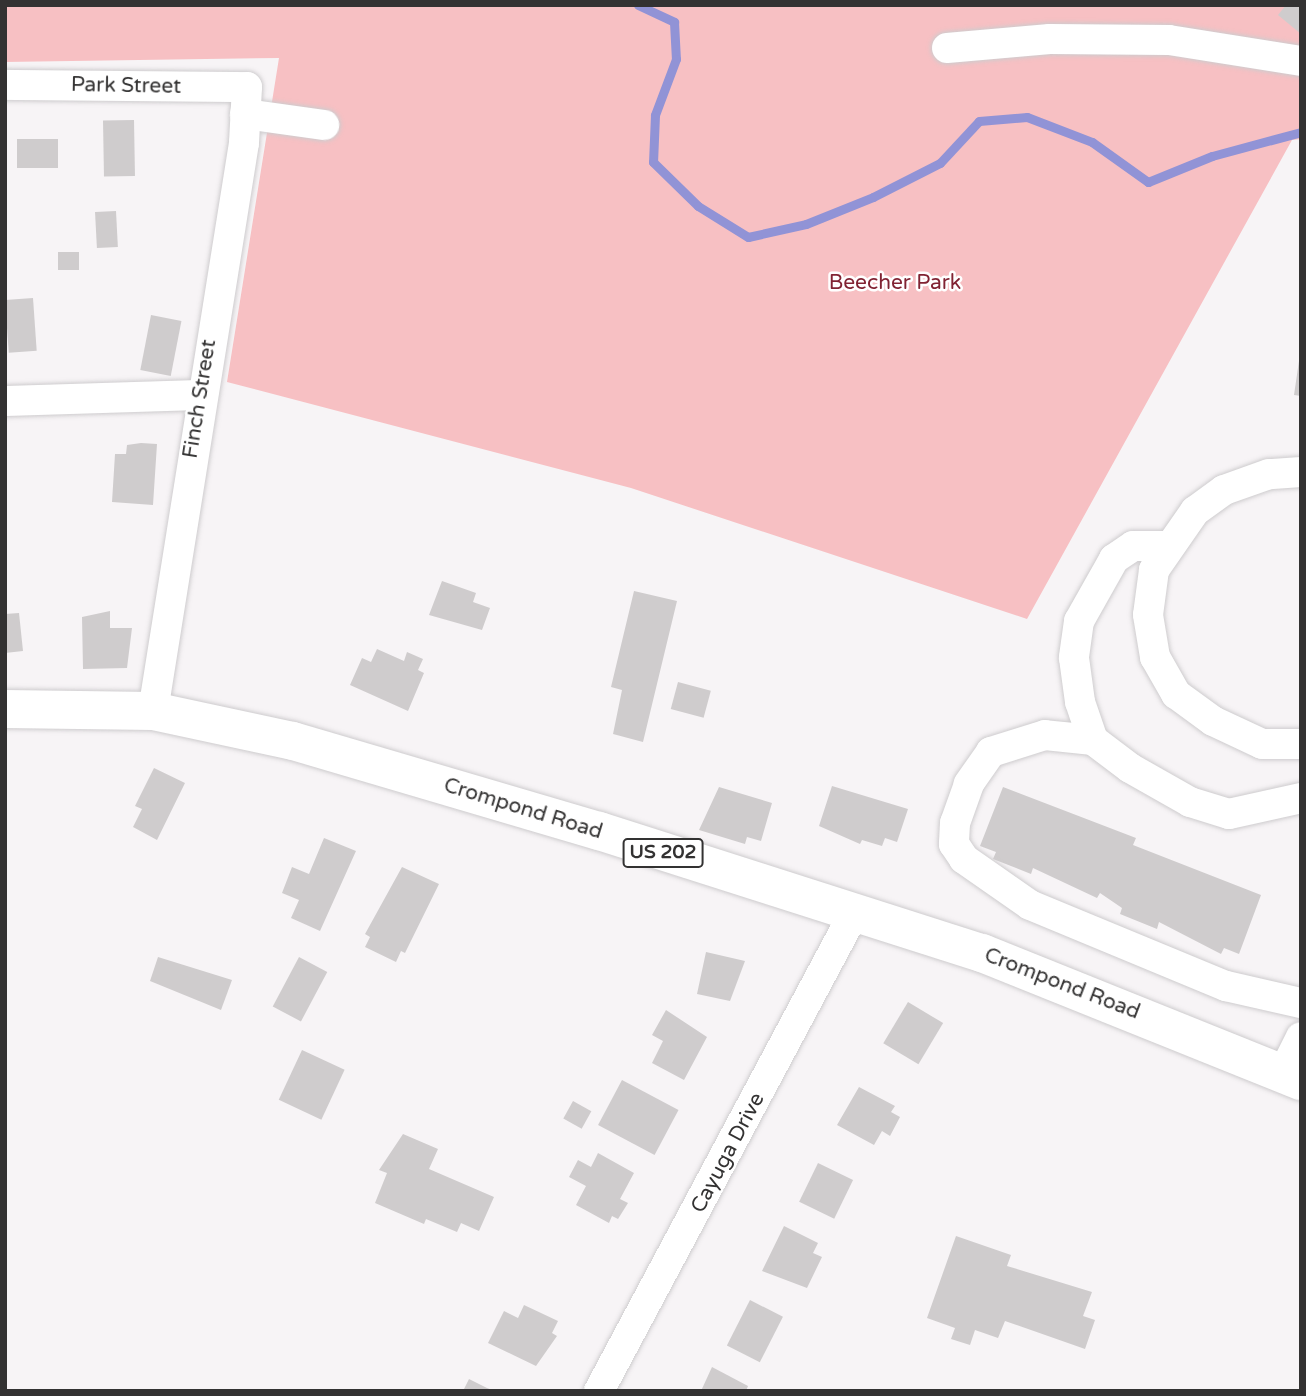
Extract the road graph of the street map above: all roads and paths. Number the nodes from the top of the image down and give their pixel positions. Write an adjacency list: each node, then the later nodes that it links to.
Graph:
1 (947, 48): 2 (street)
2 (1301, 61)
3 (5, 85): 4 (street, Park Street)
4 (246, 100): 5 (street, Park Street); 6 (street, Finch Street)
5 (324, 125)
6 (200, 395): 7 (street); 11 (street, Finch Street)
7 (5, 401)
8 (1301, 472): 9 (street)
9 (1167, 546): 12 (street); 13 (street)
10 (5, 709): 11 (main road, Crompond Road / US 202)
11 (153, 711): 15 (main road, Crompond Road / US 202)
12 (1093, 740): 14 (street); 16 (street)
13 (1301, 744)
14 (1301, 798)
15 (854, 913): 18 (main road, Crompond Road / US 202); 19 (street, Cayuga Drive)
16 (1301, 1003)
17 (1301, 1037): 18 (street)
18 (1292, 1077)
19 (599, 1391)

